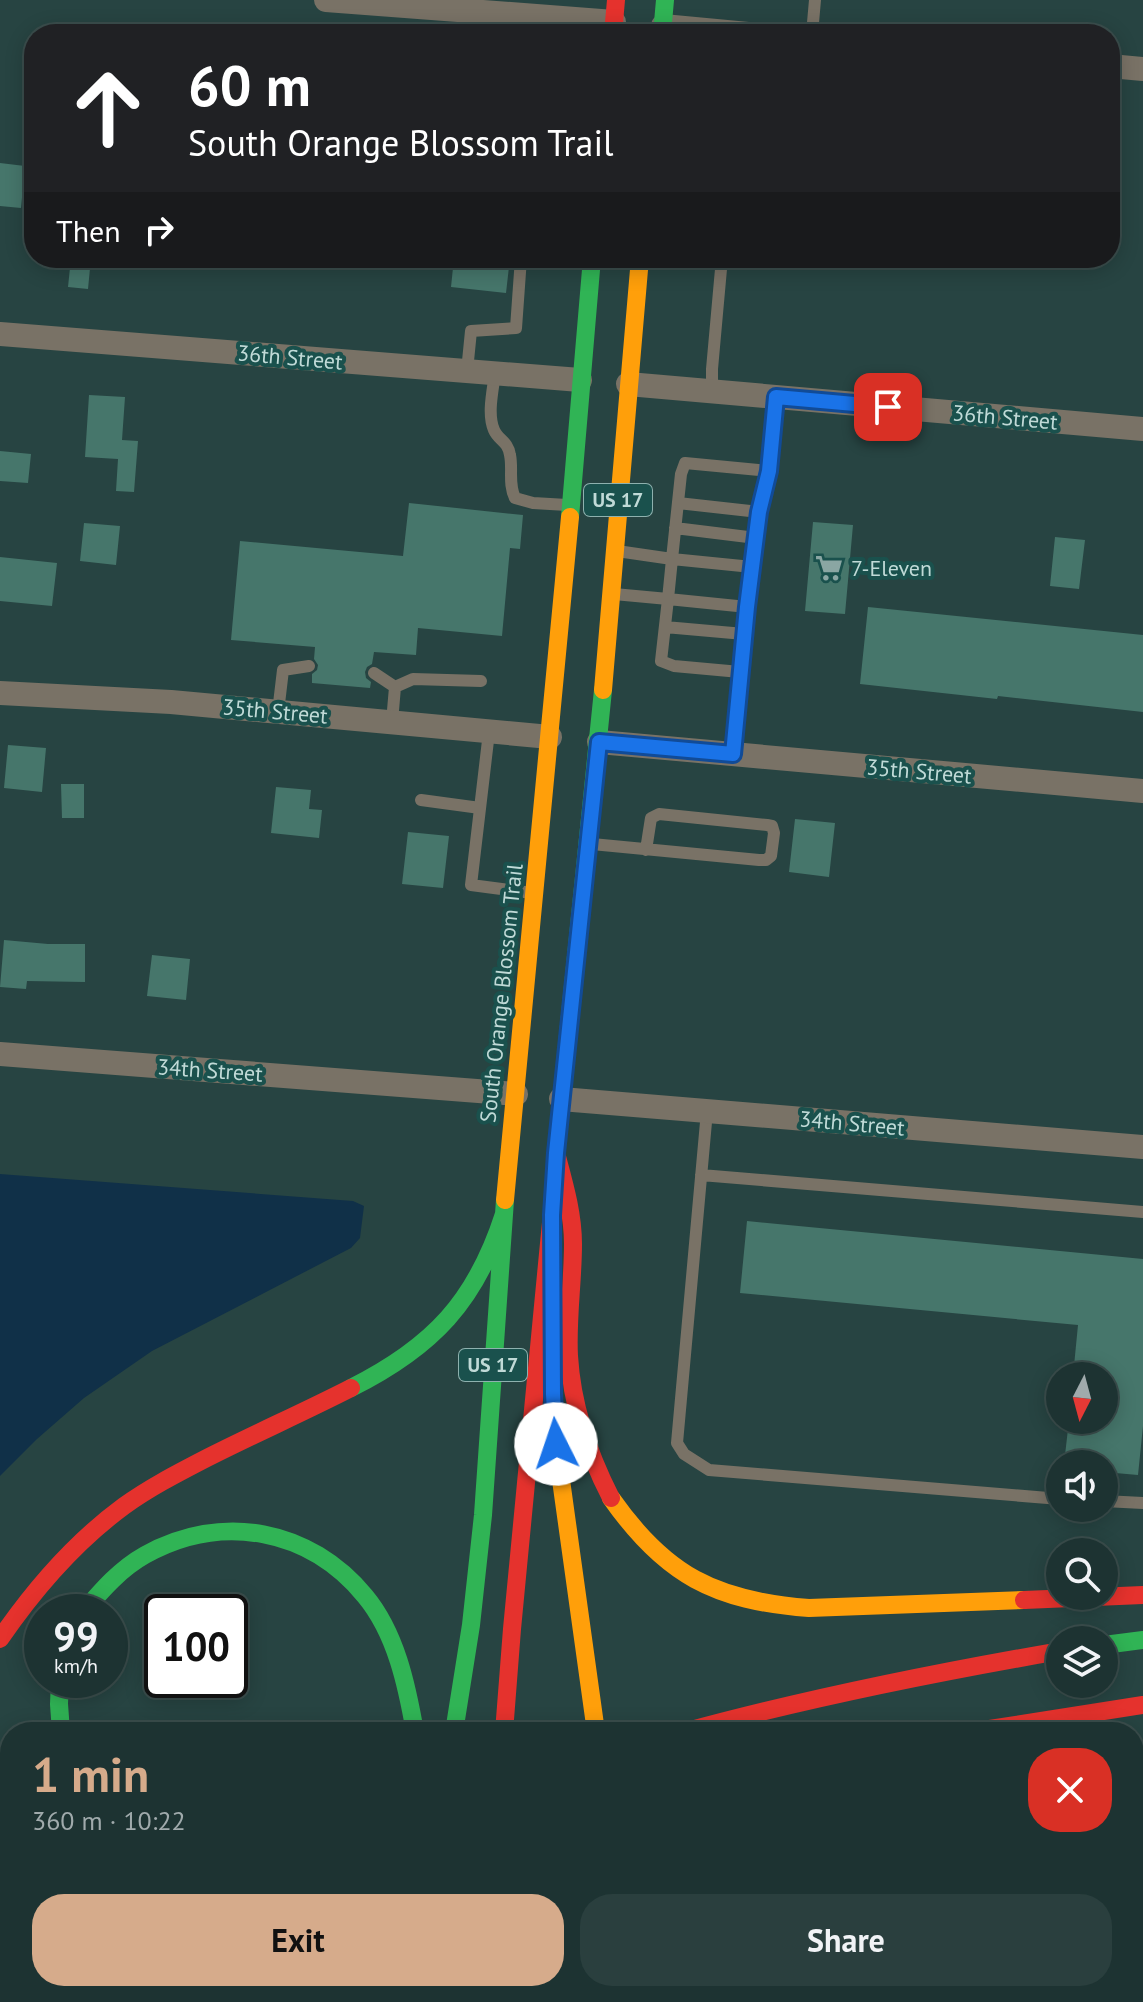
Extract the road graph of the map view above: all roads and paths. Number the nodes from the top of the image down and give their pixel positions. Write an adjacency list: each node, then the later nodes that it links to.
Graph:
1 (326, 0): 4 (street)
2 (665, 0): 8 (main road)
3 (815, 0): 9 (lane)
4 (385, 2): 6 (street)
5 (615, 19): 7 (street)
6 (529, 24)
7 (549, 24)
8 (663, 24)
9 (813, 24)
10 (1120, 67): 11 (street)
11 (1143, 69)
12 (520, 268): 17 (lane)
13 (591, 268): 19 (main road, South Orange Blossom Trail / US 17)
14 (639, 268): 20 (main road, US 17)
15 (721, 268): 21 (lane)
16 (0, 334): 17 (street, 36th Street)
17 (467, 371): 18 (street, 36th Street)
18 (495, 373): 19 (street, 36th Street); 27 (lane)
19 (580, 380): 24 (main road, South Orange Blossom Trail / US 17)
20 (628, 384): 21 (street, 36th Street); 32 (main road, US 17)
21 (712, 391): 22 (street, 36th Street)
22 (776, 397): 23 (street, 36th Street); 25 (lane)
23 (1143, 429)
24 (575, 444): 27 (main road, South Orange Blossom Trail / US 17); 28 (main road)
25 (769, 471): 26 (lane); 29 (lane)
26 (678, 503): 29 (lane); 30 (lane)
27 (570, 505): 50 (main road, South Orange Blossom Trail / US 17)
28 (590, 508)
29 (759, 512): 31 (lane)
30 (675, 528): 31 (lane); 33 (lane)
31 (756, 538): 34 (lane)
32 (614, 551): 33 (lane); 35 (main road, US 17)
33 (672, 559): 34 (lane); 36 (lane)
34 (752, 567): 37 (lane)
35 (611, 594): 36 (lane); 51 (main road, US 17)
36 (668, 599): 37 (lane); 38 (lane)
37 (747, 607): 39 (lane)
38 (665, 627): 39 (lane); 41 (lane)
39 (744, 634): 41 (lane)
40 (309, 666): 47 (lane)
41 (740, 672): 52 (lane)
42 (374, 673): 44 (lane)
43 (481, 681): 44 (lane)
44 (395, 687): 48 (lane)
45 (0, 693): 47 (street, 35th Street)
46 (584, 693): 51 (main road)
47 (278, 712): 48 (street, 35th Street)
48 (392, 722): 49 (street, 35th Street)
49 (489, 732): 50 (street, 35th Street); 56 (lane)
50 (550, 737): 53 (main road); 59 (main road, South Orange Blossom Trail / US 17)
51 (599, 742): 52 (street, 35th Street); 57 (main road, US 17)
52 (733, 754): 54 (street, 35th Street)
53 (561, 766)
54 (1143, 791)
55 (421, 800): 56 (lane)
56 (480, 808): 59 (lane)
57 (588, 844): 58 (lane); 63 (main road, US 17)
58 (646, 850): 58 (lane)
59 (535, 893): 62 (main road, South Orange Blossom Trail / US 17)
60 (555, 992): 63 (main road)
61 (0, 1054): 62 (street, 34th Street)
62 (516, 1094): 69 (main road, South Orange Blossom Trail / US 17)
63 (561, 1099): 64 (street, 34th Street); 66 (main road, US 17)
64 (707, 1111): 65 (street, 34th Street); 67 (lane)
65 (1143, 1147)
66 (556, 1153): 70 (main road, US 17); 75 (main road)
67 (701, 1175): 68 (lane); 71 (lane)
68 (1143, 1212)
69 (504, 1214): 76 (main road); 84 (main road, South Orange Blossom Trail / US 17)
70 (552, 1215): 85 (main road, US 17); 86 (main road)
71 (1046, 1498)
72 (1118, 1502): 73 (lane)
73 (1143, 1503)
74 (98, 1594): 83 (main road)
75 (1143, 1595)
76 (0, 1639)
77 (1143, 1640): 78 (main road)
78 (1118, 1643)
79 (1046, 1653): 87 (main road)
80 (59, 1698): 82 (main road)
81 (1143, 1705): 88 (main road)
82 (60, 1722)
83 (413, 1722)
84 (456, 1722)
85 (505, 1722)
86 (595, 1722)
87 (721, 1722)
88 (1034, 1722)

